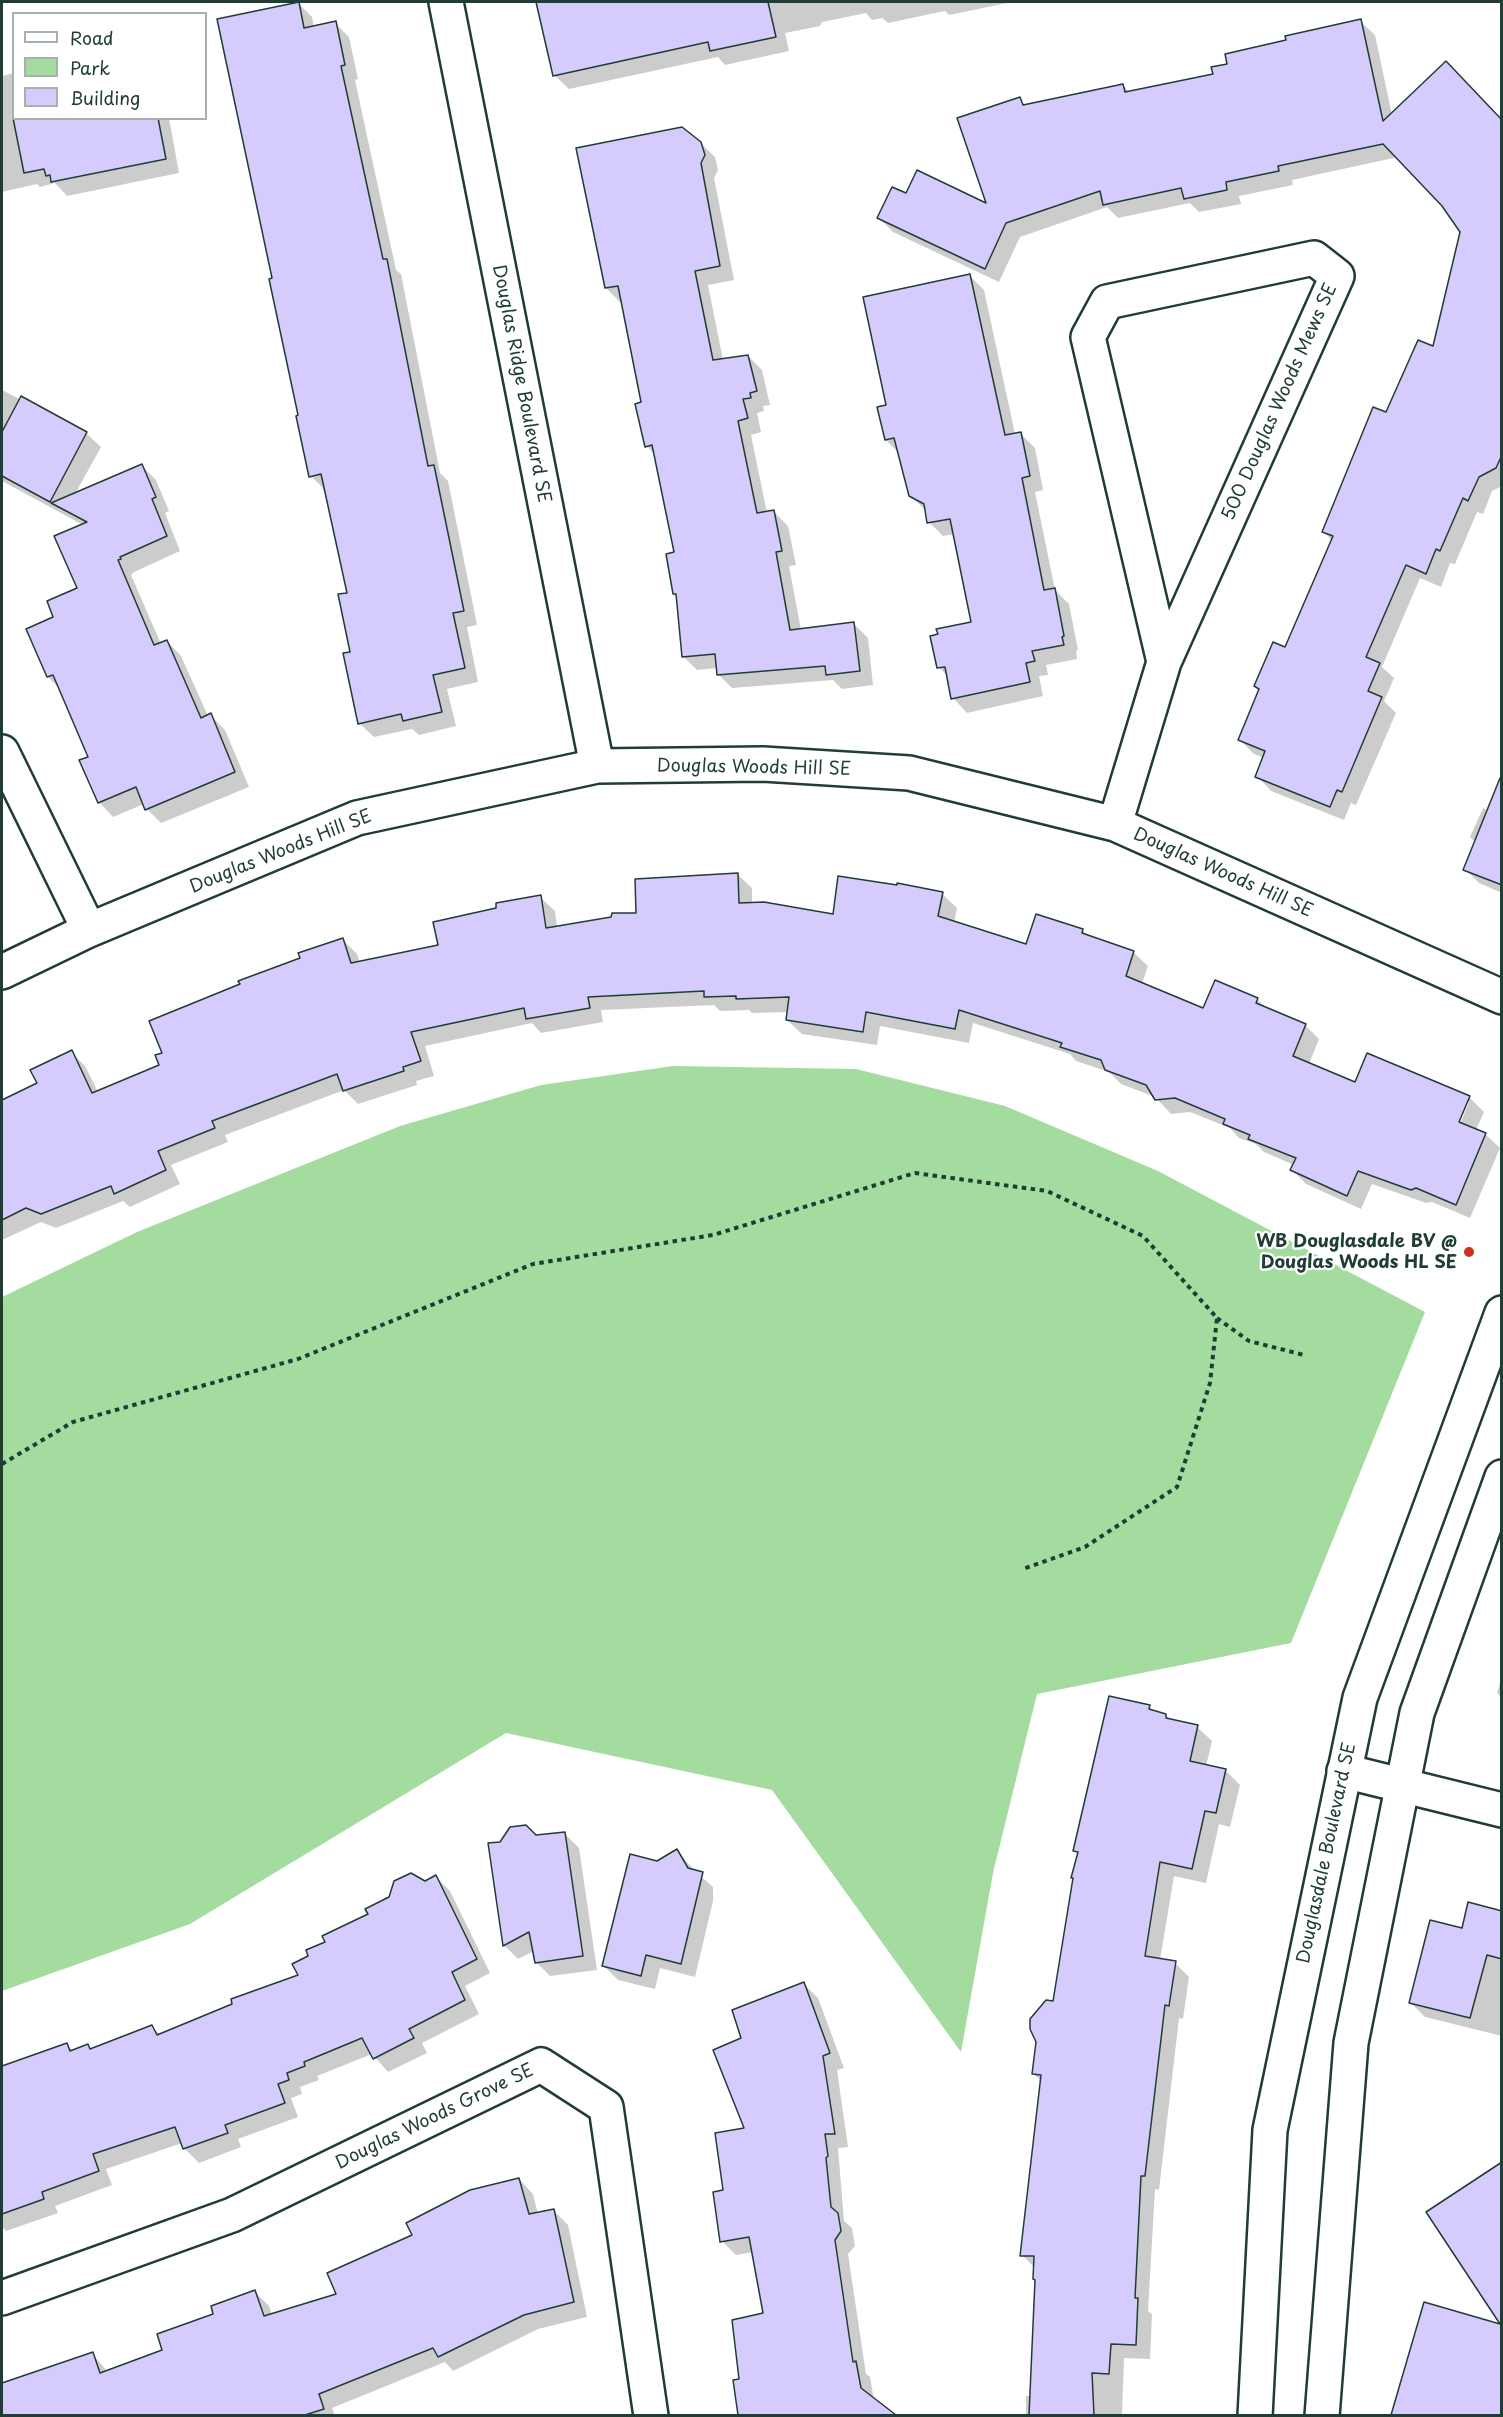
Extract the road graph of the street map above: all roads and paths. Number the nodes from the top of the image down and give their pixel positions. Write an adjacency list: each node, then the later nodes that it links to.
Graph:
1 (446, 2): 4 (street, Douglas Ridge Boulevard SE)
2 (1164, 662): 2 (street, 500 Douglas Woods Mews SE); 5 (street, 500 Douglas Woods Mews SE)
3 (2, 752): 6 (street)
4 (597, 765): 5 (street, Douglas Woods Hill SE); 6 (street, Douglas Woods Hill SE)
5 (1115, 824): 8 (street, Douglas Woods Hill SE)
6 (89, 930): 7 (street, Douglas Woods Hill SE)
7 (2, 972)
8 (1502, 997)
9 (1502, 1313): 15 (street, Douglasdale Boulevard SE)
10 (1217, 1318): 11 (path); 12 (path); 14 (path)
11 (1304, 1355)
12 (2, 1464)
13 (1502, 1477): 16 (street)
14 (1023, 1569)
15 (1344, 1771): 16 (street); 20 (street, Douglasdale Boulevard SE)
16 (1402, 1785): 17 (street); 21 (street)
17 (1502, 1810)
18 (2, 2298): 19 (street, Douglas Woods Grove SE)
19 (651, 2415)
20 (1255, 2415)
21 (1322, 2415)

